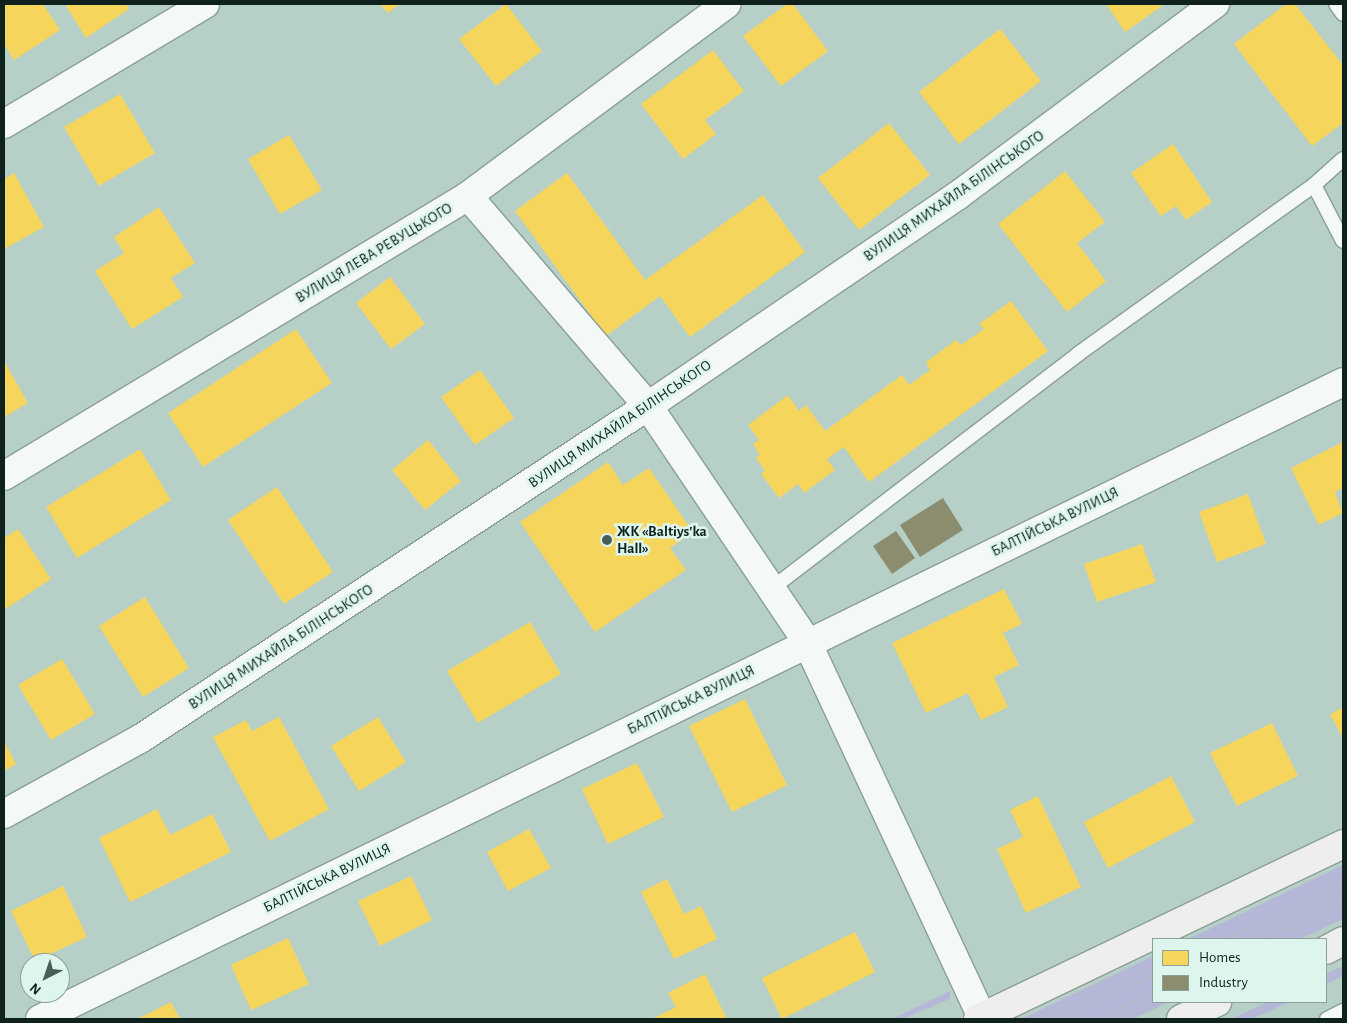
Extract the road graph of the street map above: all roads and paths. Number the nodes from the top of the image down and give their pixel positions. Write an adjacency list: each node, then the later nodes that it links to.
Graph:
1 (205, 4): 6 (street)
2 (727, 4): 9 (street, ВУЛИЦЯ ЛЕВА РЕВУЦЬКОГО)
3 (1215, 4): 12 (street, ВУЛИЦЯ МИХАЙЛА БІЛІНСЬКОГО)
4 (1336, 4): 5 (lane)
5 (1343, 14)
6 (4, 124)
7 (1343, 159): 8 (lane)
8 (1314, 185): 10 (lane); 14 (lane)
9 (468, 196): 12 (street); 13 (street, ВУЛИЦЯ ЛЕВА РЕВУЦЬКОГО)
10 (1343, 241)
11 (1343, 382): 15 (street, БАЛТІЙСЬКА ВУЛИЦЯ)
12 (648, 406): 14 (street); 16 (street, ВУЛИЦЯ МИХАЙЛА БІЛІНСЬКОГО)
13 (4, 476)
14 (771, 589): 15 (street)
15 (806, 642): 22 (street); 23 (street, БАЛТІЙСЬКА ВУЛИЦЯ)
16 (4, 814)
17 (1343, 844): 22 (main road)
18 (1343, 942): 19 (main road)
19 (1327, 950)
20 (1215, 1003): 24 (main road)
21 (1343, 1011): 25 (lane)
22 (980, 1018)
23 (40, 1019)
24 (1181, 1019)
25 (1327, 1019)

